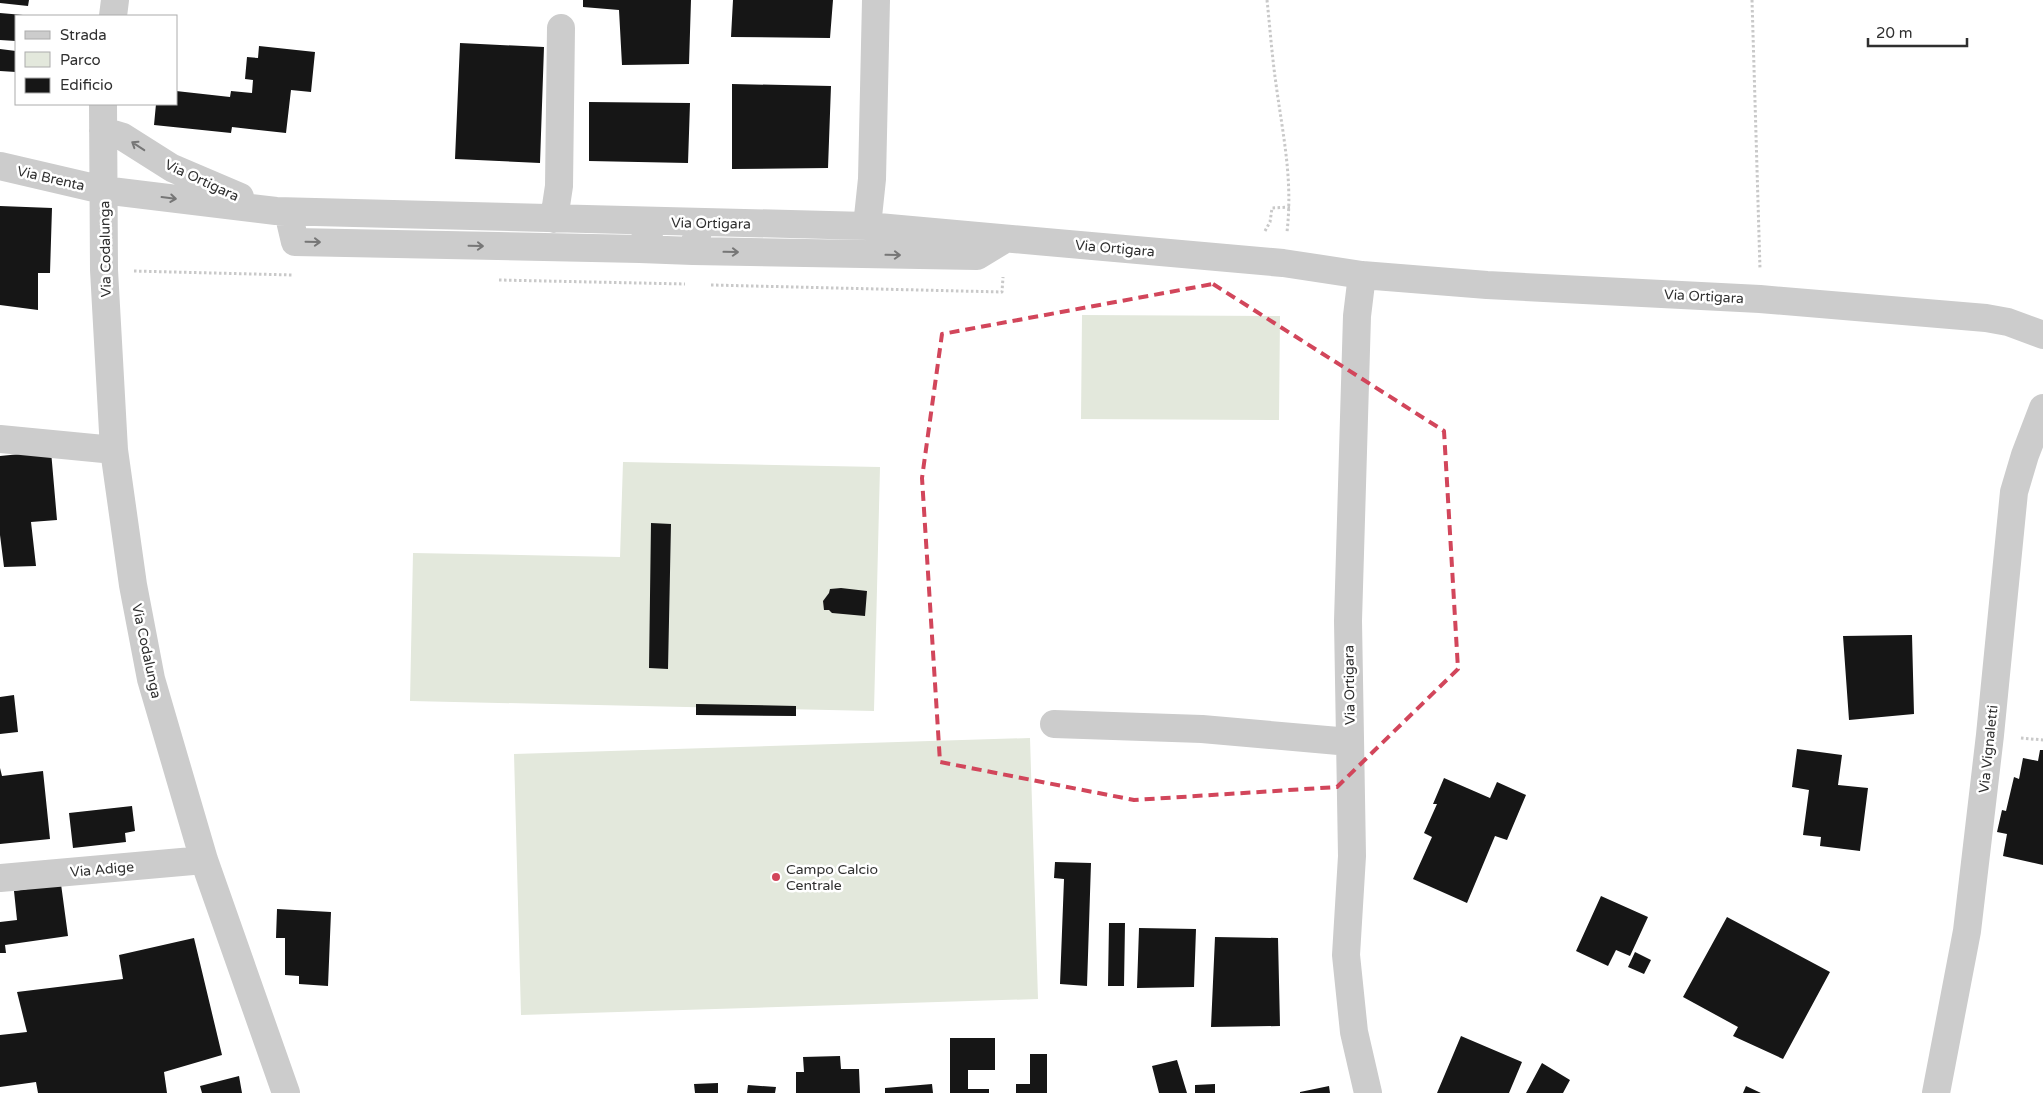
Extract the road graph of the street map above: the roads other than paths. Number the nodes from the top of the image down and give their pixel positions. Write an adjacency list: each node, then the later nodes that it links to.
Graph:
1 (115, 0): 3 (street)
2 (876, 0): 13 (street)
3 (113, 15)
4 (561, 28): 10 (street)
5 (103, 105): 6 (street, Via Codalunga)
6 (103, 131): 8 (street, Via Codalunga); 9 (street, Via Ortigara, one-way to 6)
7 (0, 166): 8 (street, Via Brenta)
8 (103, 190): 9 (street, Via Ortigara, one-way to 9); 21 (street, Via Codalunga)
9 (282, 212): 10 (street, Via Ortigara); 15 (street, one-way to 15)
10 (554, 219): 11 (street, Via Ortigara)
11 (654, 222): 12 (street, Via Ortigara); 15 (street)
12 (700, 223): 13 (street, Via Ortigara); 16 (street)
13 (867, 226): 14 (street, Via Ortigara)
14 (1005, 239): 16 (street, one-way to 14); 17 (street, Via Ortigara)
15 (640, 249): 16 (street)
16 (693, 251)
17 (1362, 275): 18 (street, Via Ortigara); 23 (street, Via Ortigara)
18 (2043, 335)
19 (2043, 408): 28 (street, Via Vignaletti)
20 (0, 439): 21 (street)
21 (114, 450): 24 (street, Via Codalunga)
22 (1054, 724): 23 (street)
23 (1350, 742): 27 (street, Via Ortigara)
24 (204, 860): 25 (street, Via Adige); 26 (street, Via Codalunga)
25 (0, 878)
26 (286, 1093)
27 (1368, 1093)
28 (1936, 1093)

